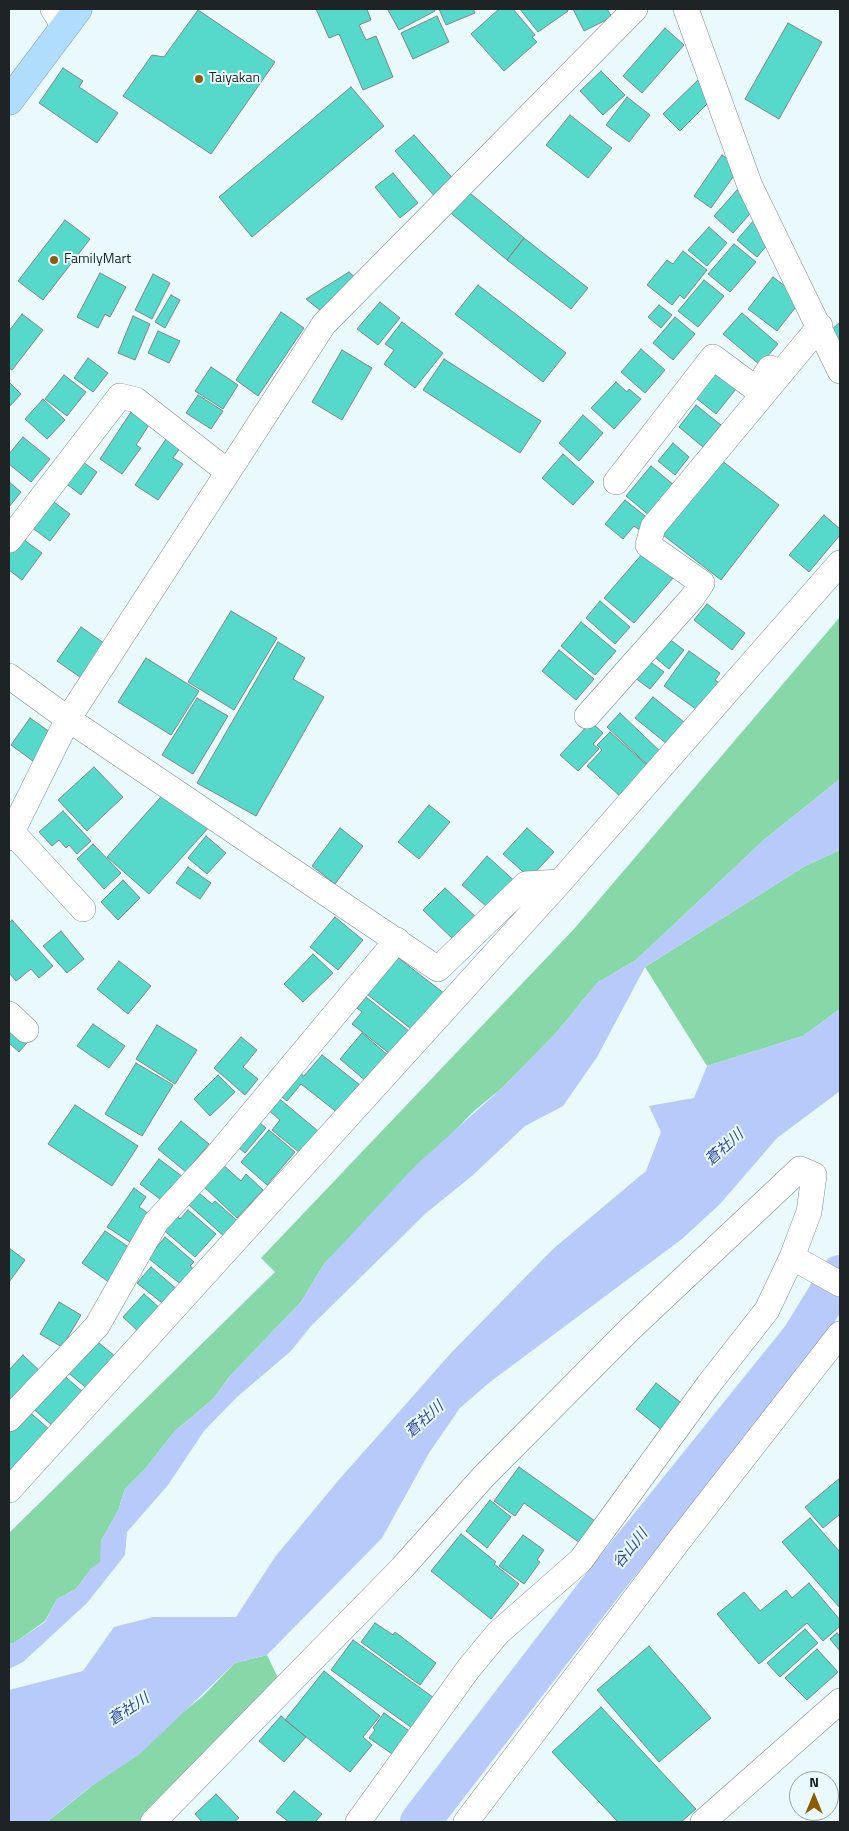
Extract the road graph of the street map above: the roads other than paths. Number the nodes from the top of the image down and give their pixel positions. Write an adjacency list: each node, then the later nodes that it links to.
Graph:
1 (635, 9): 7 (street)
2 (686, 9): 5 (street)
3 (65, 15): 4 (highway)
4 (9, 101)
5 (815, 318): 6 (street); 8 (street); 12 (street)
6 (840, 371)
7 (228, 472): 9 (street); 13 (street)
8 (616, 482)
9 (9, 540)
10 (840, 562): 15 (street)
11 (9, 676): 13 (street)
12 (587, 716)
13 (68, 719): 14 (street); 17 (street)
14 (10, 835): 16 (street)
15 (560, 882): 17 (street); 22 (street)
16 (83, 909)
17 (397, 940): 21 (street)
18 (792, 1257): 19 (street); 25 (street); 26 (street)
19 (840, 1284)
20 (840, 1334): 27 (street)
21 (9, 1419)
22 (9, 1490)
23 (840, 1701): 24 (street)
24 (713, 1819)
25 (153, 1822)
26 (358, 1822)
27 (466, 1822)

